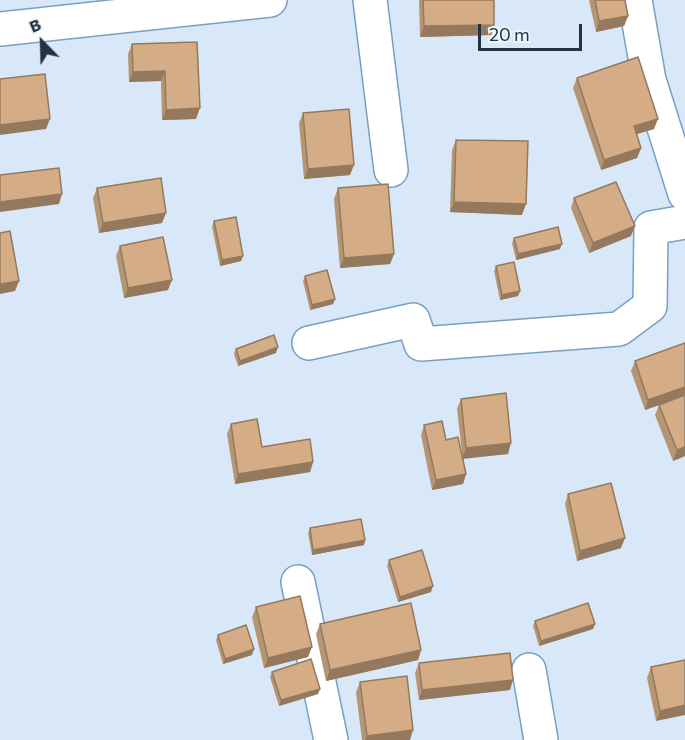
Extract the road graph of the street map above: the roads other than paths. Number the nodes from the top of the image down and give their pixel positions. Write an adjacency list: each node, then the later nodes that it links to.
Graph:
1 (270, 0): 4 (street)
2 (370, 0): 5 (street)
3 (635, 0): 6 (street)
4 (0, 29)
5 (391, 170)
6 (685, 194)
7 (685, 222): 8 (street)
8 (309, 343)
9 (298, 582): 11 (street)
10 (529, 670): 12 (street)
11 (331, 740)
12 (541, 740)

